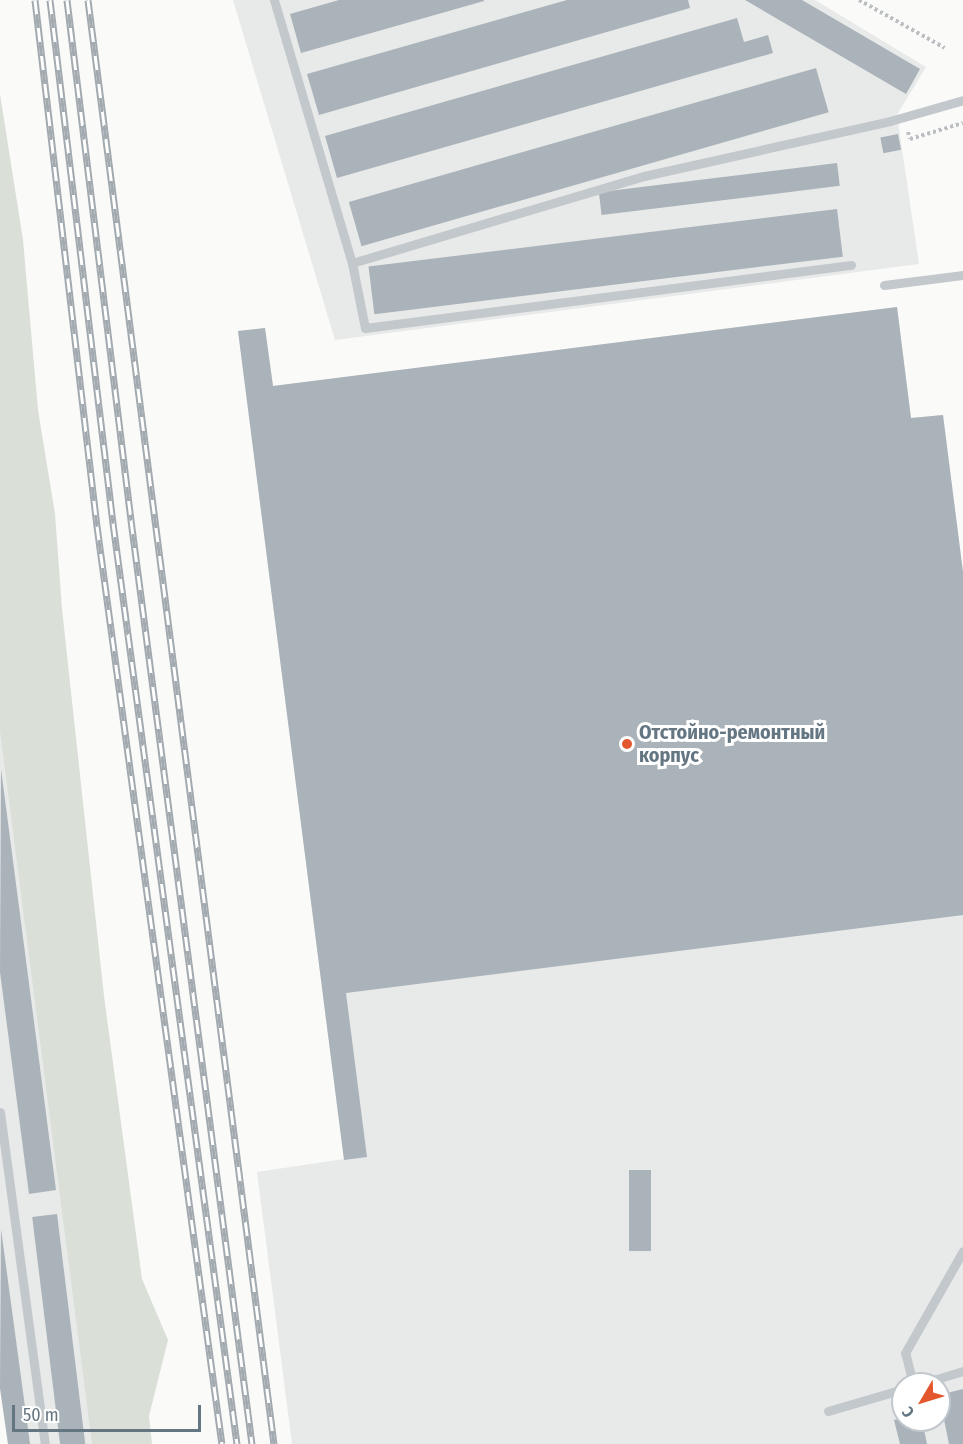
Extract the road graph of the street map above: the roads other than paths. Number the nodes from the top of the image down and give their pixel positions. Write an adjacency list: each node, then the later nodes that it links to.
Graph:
1 (274, 0): 3 (lane)
2 (963, 100): 3 (lane)
3 (352, 263): 4 (lane)
4 (851, 265)
5 (963, 275): 6 (lane)
6 (884, 285)
7 (0, 1112): 12 (lane)
8 (963, 1251): 9 (lane)
9 (910, 1372)
10 (891, 1393): 11 (lane)
11 (828, 1411)
12 (45, 1444)

